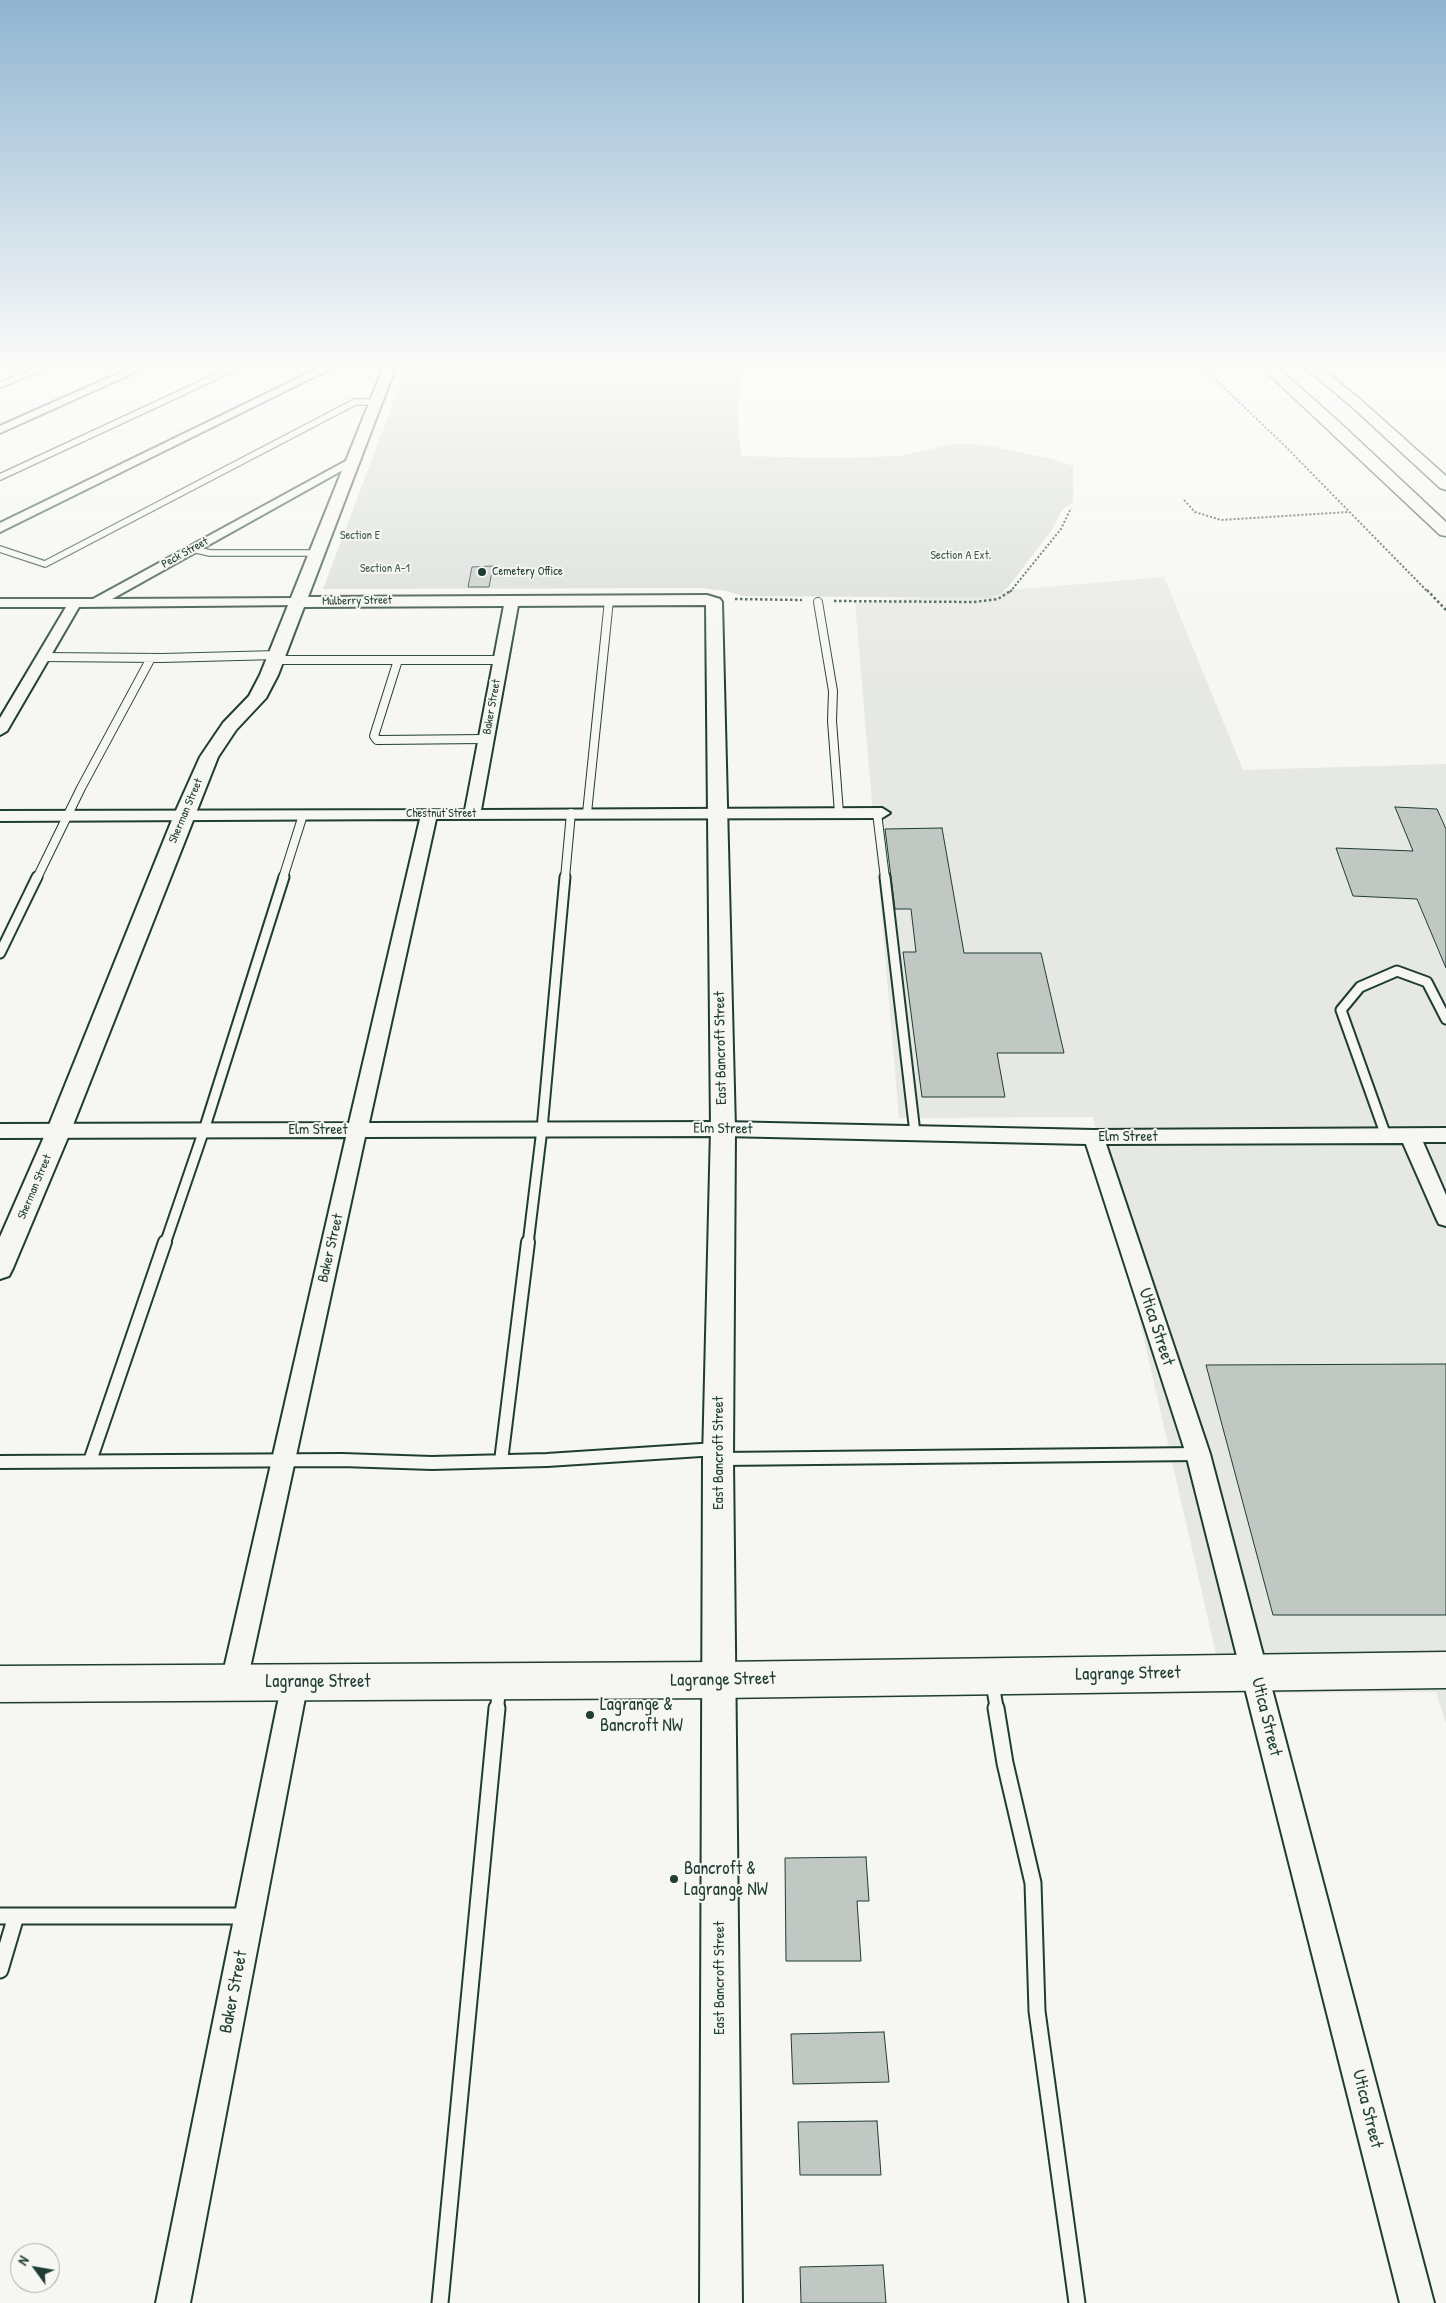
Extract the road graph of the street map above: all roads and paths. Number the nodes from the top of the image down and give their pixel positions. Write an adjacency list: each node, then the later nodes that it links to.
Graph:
1 (111, 473): 12 (street)
2 (219, 473): 14 (lane)
3 (329, 473): 15 (street, Peck Street)
4 (349, 473): 16 (street, Sherman Street)
5 (1311, 473): 11 (path)
6 (1385, 473): 13 (main road)
7 (1433, 473): 8 (main road)
8 (1446, 485)
9 (1184, 500): 11 (path)
10 (1071, 508): 21 (path)
11 (1349, 512): 26 (path)
12 (0, 528)
13 (1446, 531)
14 (0, 549)
15 (192, 549): 16 (lane); 25 (street, Peck Street)
16 (317, 553): 22 (street, Sherman Street)
17 (512, 600): 18 (street, Mulberry Street); 22 (street, Mulberry Street); 31 (street, Baker Street)
18 (609, 600): 19 (street, Mulberry Street); 40 (lane)
19 (725, 601): 20 (path); 34 (street, East Bancroft Street)
20 (814, 601): 35 (lane)
21 (828, 601)
22 (297, 602): 25 (street, Mulberry Street); 29 (street, Sherman Street)
23 (0, 603): 24 (street, Mulberry Street)
24 (74, 604): 25 (street, Mulberry Street); 27 (street)
25 (93, 604)
26 (1446, 610)
27 (43, 657): 28 (lane); 32 (street)
28 (151, 658): 29 (lane); 44 (lane)
29 (276, 658): 30 (lane); 41 (street, Sherman Street)
30 (398, 660): 31 (lane); 33 (lane)
31 (501, 660): 33 (street, Baker Street)
32 (0, 731)
33 (486, 739): 38 (street, Baker Street)
34 (716, 813): 35 (street, Chestnut Street); 40 (street, Chestnut Street); 48 (street, East Bancroft Street)
35 (839, 813): 36 (street, Chestnut Street)
36 (879, 813): 53 (lane)
37 (429, 814): 38 (street, Chestnut Street); 42 (street, Chestnut Street); 51 (street, Baker Street)
38 (472, 814): 39 (street, Chestnut Street)
39 (571, 814): 40 (street, Chestnut Street); 47 (lane)
40 (587, 814)
41 (184, 815): 42 (street, Chestnut Street); 44 (street, Chestnut Street); 49 (street, Sherman Street)
42 (303, 815): 50 (lane)
43 (0, 816): 44 (street, Chestnut Street)
44 (68, 816): 45 (lane)
45 (0, 953)
46 (1446, 1019): 55 (lane)
47 (542, 1129): 48 (street, Elm Street); 51 (street, Elm Street); 64 (lane)
48 (723, 1129): 53 (street, Elm Street); 60 (street, East Bancroft Street)
49 (60, 1130): 50 (street, Elm Street); 52 (street, Elm Street); 59 (street, Sherman Street)
50 (204, 1130): 51 (street, Elm Street); 63 (lane)
51 (359, 1130): 62 (street, Baker Street)
52 (0, 1131)
53 (916, 1133): 57 (street, Elm Street)
54 (1446, 1135): 56 (street, Elm Street)
55 (1386, 1136): 56 (street, Elm Street); 57 (street, Elm Street)
56 (1410, 1136): 58 (street)
57 (1094, 1137): 61 (street, Utica Street)
58 (1446, 1218)
59 (0, 1268)
60 (719, 1454): 61 (lane); 64 (lane); 69 (street, East Bancroft Street)
61 (1198, 1454): 66 (street, Utica Street)
62 (282, 1460): 63 (lane); 64 (lane); 71 (street, Baker Street)
63 (90, 1461): 65 (lane)
64 (501, 1461)
65 (0, 1462)
66 (1254, 1672): 67 (main road, Lagrange Street); 68 (main road, Lagrange Street); 82 (street, Utica Street)
67 (1445, 1672)
68 (991, 1676): 69 (main road, Lagrange Street); 81 (lane)
69 (720, 1680): 70 (main road, Lagrange Street); 80 (street, East Bancroft Street)
70 (499, 1681): 72 (main road, Lagrange Street); 79 (lane)
71 (234, 1682): 72 (main road, Lagrange Street); 73 (main road, Lagrange Street)
72 (295, 1682): 76 (street, Baker Street)
73 (0, 1684)
74 (0, 1916): 75 (lane)
75 (16, 1916): 76 (lane); 77 (lane)
76 (249, 1916): 78 (street, Baker Street)
77 (0, 1970)
78 (173, 2303)
79 (440, 2303)
80 (721, 2303)
81 (1077, 2303)
82 (1417, 2303)

